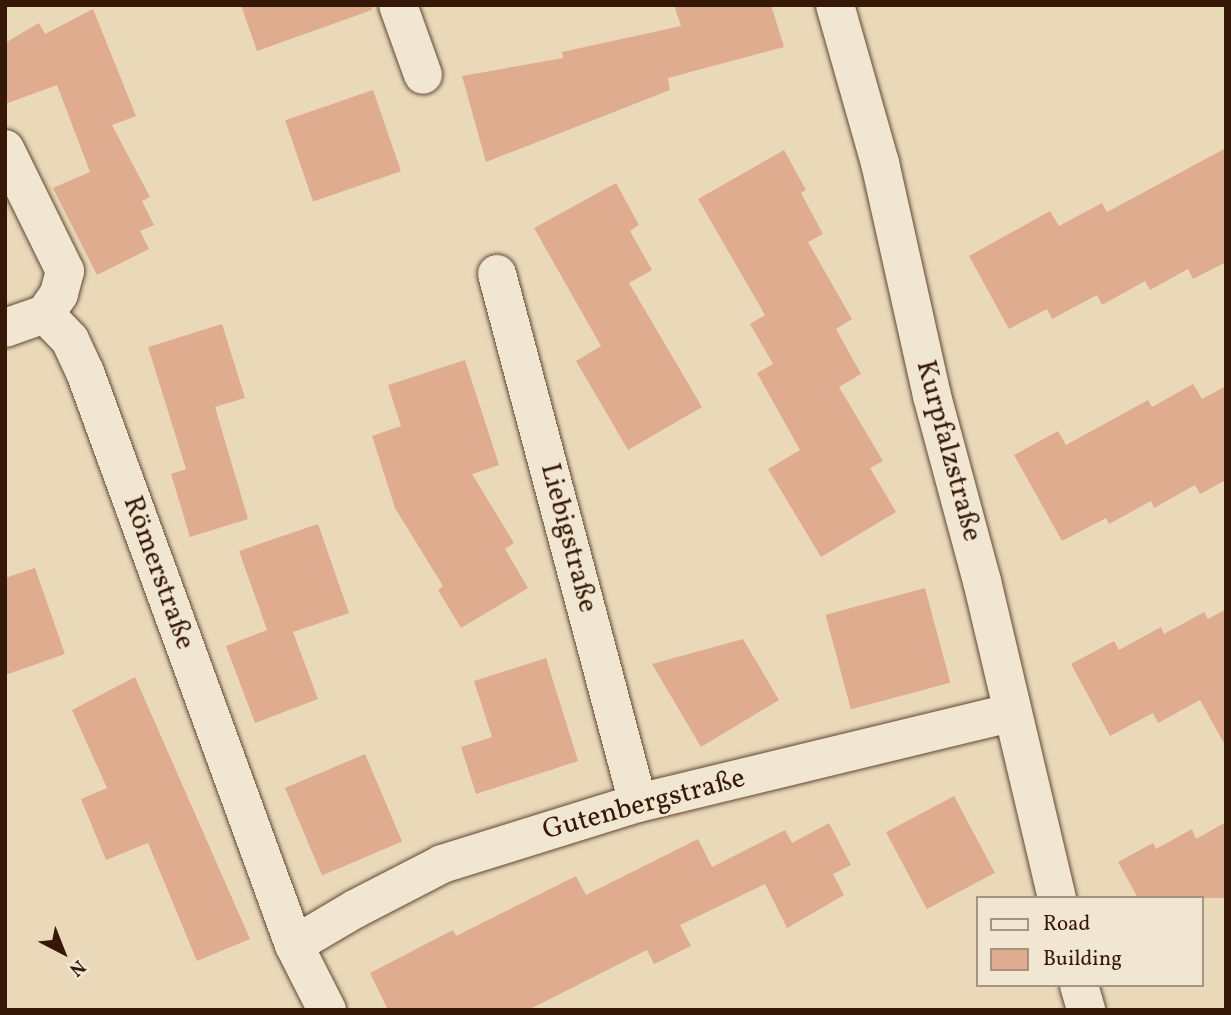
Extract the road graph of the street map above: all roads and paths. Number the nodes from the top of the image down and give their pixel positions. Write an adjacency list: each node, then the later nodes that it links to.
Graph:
1 (398, 5): 3 (street)
2 (835, 5): 8 (street, Kurpfalzstraße)
3 (423, 75)
4 (5, 149): 6 (street)
5 (497, 274): 9 (street, Liebigstraße)
6 (45, 314): 7 (street); 11 (street, Römerstraße)
7 (5, 328)
8 (1011, 713): 9 (street, Gutenbergstraße); 10 (street, Kurpfalzstraße)
9 (638, 803): 11 (street, Gutenbergstraße)
10 (1057, 896)
11 (294, 945): 13 (street, Römerstraße)
12 (1080, 987): 14 (street)
13 (327, 1010)
14 (1086, 1010)

